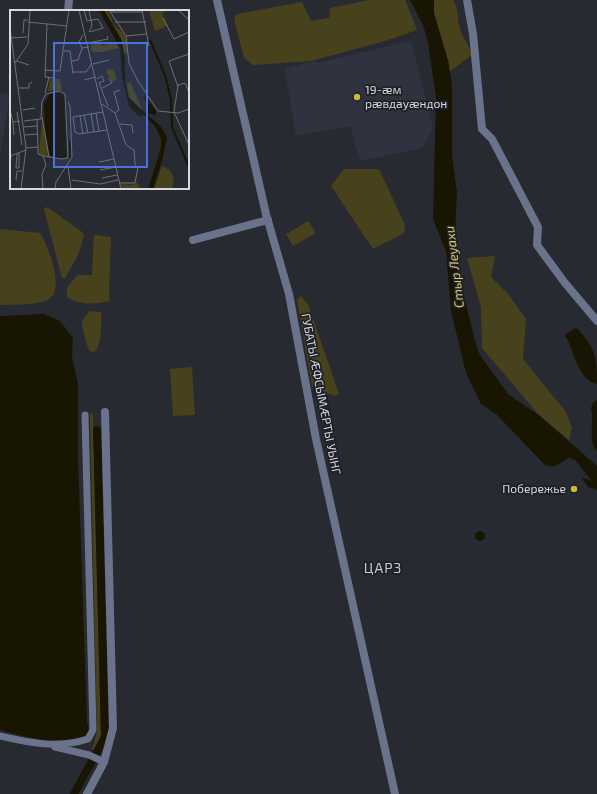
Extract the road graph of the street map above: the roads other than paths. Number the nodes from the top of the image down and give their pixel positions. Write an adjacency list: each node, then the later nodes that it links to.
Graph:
1 (69, 0): 4 (street)
2 (217, 0): 5 (street, ГУБАТЫ ÆФСЫМÆРТЫ УЫНГ)
3 (467, 0): 7 (street)
4 (68, 10)
5 (268, 220): 6 (street); 14 (street, ГУБАТЫ ÆФСЫМÆРТЫ УЫНГ)
6 (192, 240)
7 (597, 321)
8 (105, 412): 12 (street)
9 (85, 415): 11 (street)
10 (0, 736): 11 (street)
11 (44, 745): 12 (street)
12 (104, 762): 13 (street)
13 (89, 792)
14 (395, 794)

